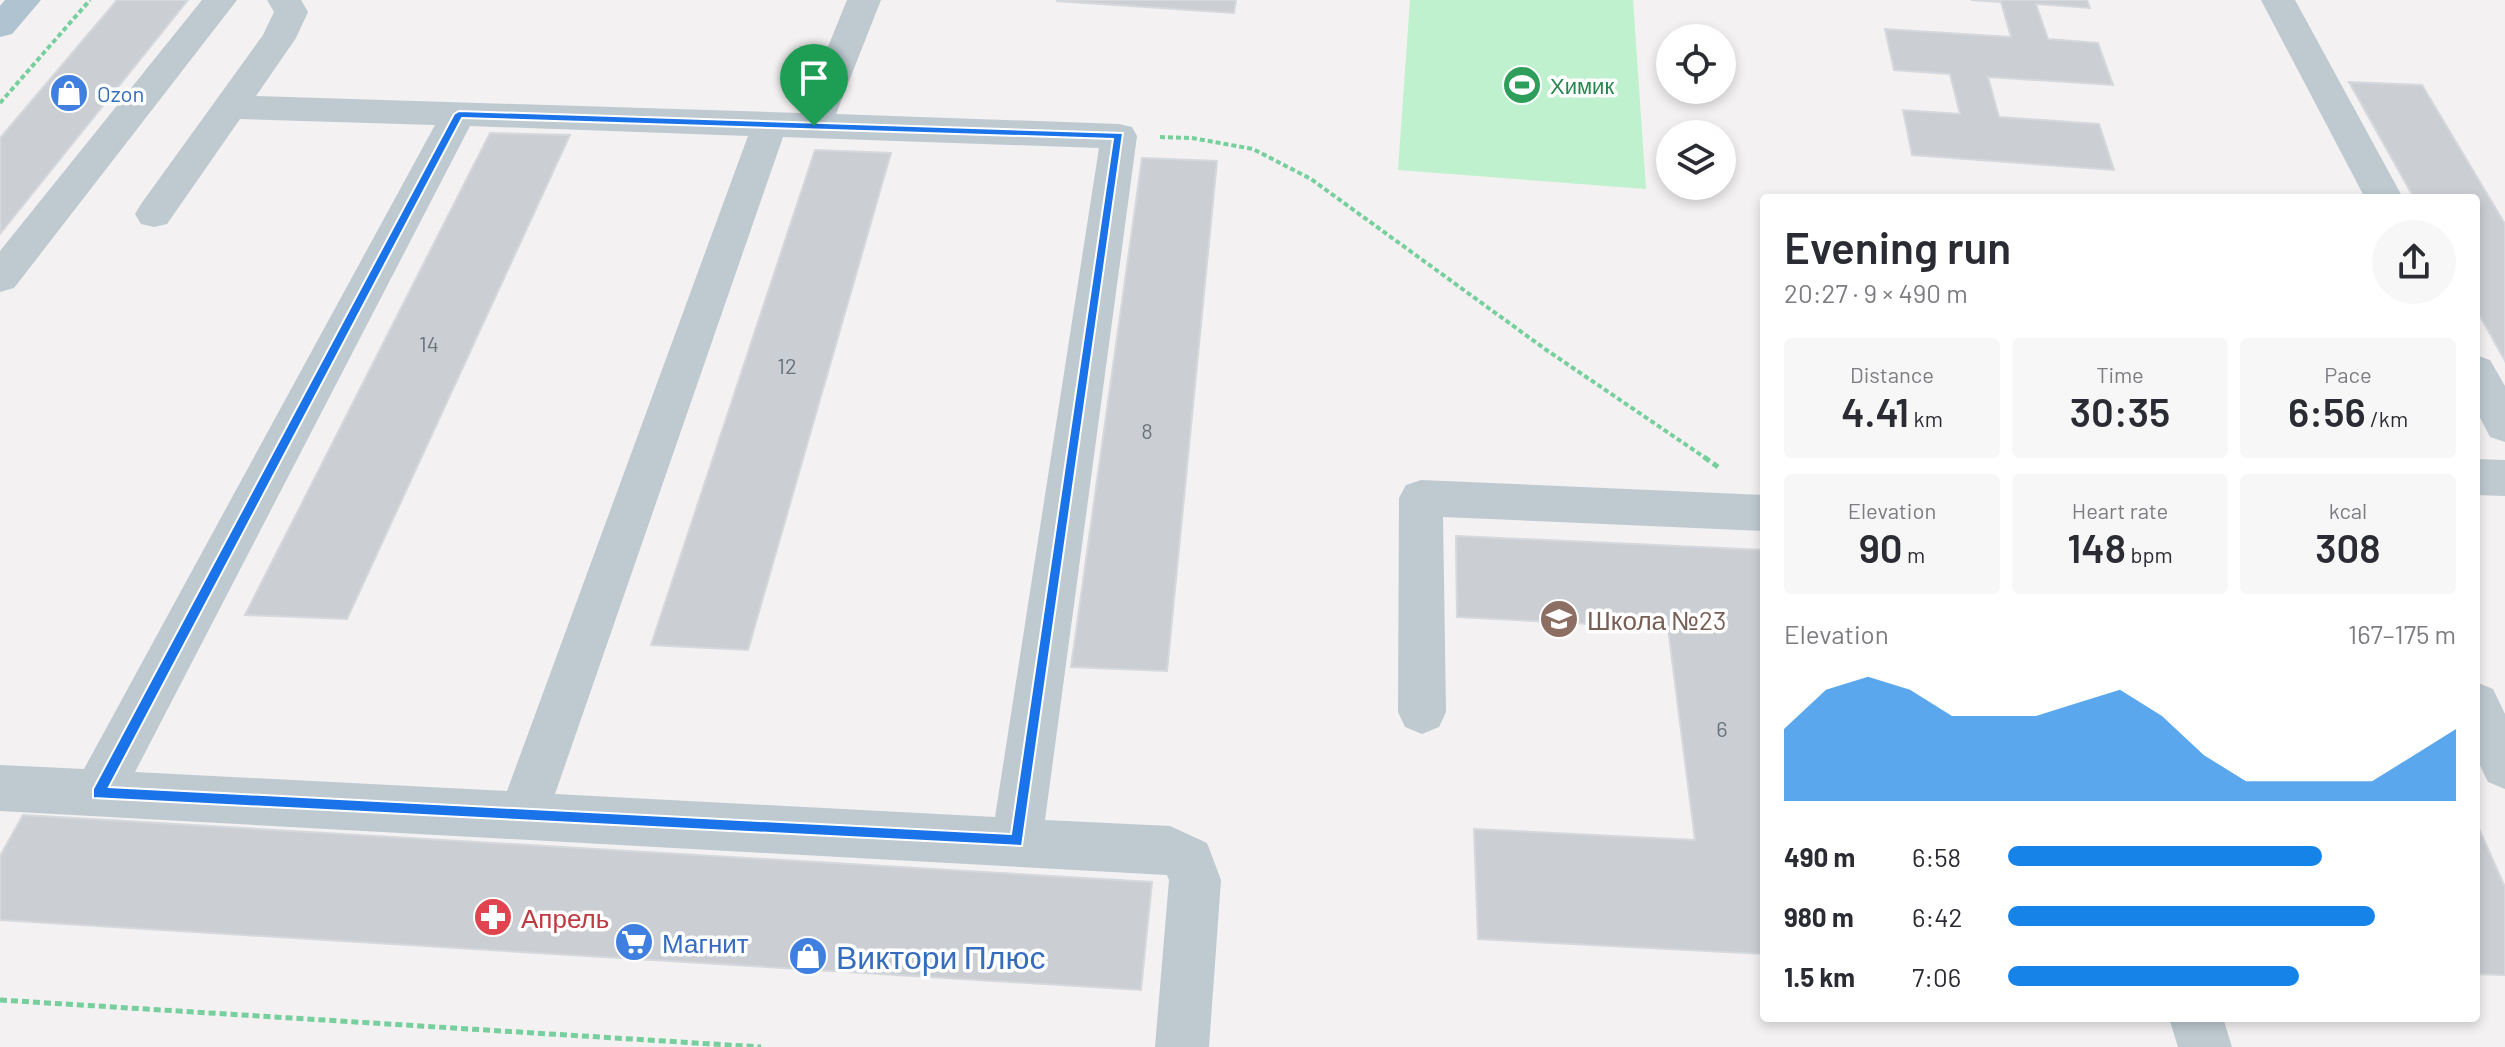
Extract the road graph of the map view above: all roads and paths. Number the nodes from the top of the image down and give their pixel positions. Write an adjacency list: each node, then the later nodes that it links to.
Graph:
1 (24, 0): 7 (main road)
2 (90, 0): 8 (path)
3 (220, 0): 16 (lane)
4 (284, 0): 9 (lane)
5 (864, 0): 12 (lane)
6 (2278, 0): 14 (lane)
7 (0, 26)
8 (0, 103)
9 (232, 107): 10 (lane); 15 (lane)
10 (459, 114): 11 (lane); 27 (lane)
11 (770, 124): 12 (lane); 28 (lane)
12 (814, 126): 13 (lane)
13 (1119, 136): 19 (path); 29 (lane)
14 (2382, 194)
15 (154, 214)
16 (0, 278)
17 (2480, 378): 18 (lane)
18 (2505, 425)
19 (1725, 472)
20 (2480, 477): 21 (lane)
21 (2505, 478)
22 (1760, 513): 23 (lane)
23 (1422, 712)
24 (2480, 713): 25 (lane)
25 (2505, 766)
26 (0, 788): 27 (lane)
27 (98, 793): 28 (lane)
28 (523, 815): 29 (lane)
29 (1017, 841): 33 (lane)
30 (0, 1000): 32 (path)
31 (2197, 1022): 34 (lane)
32 (761, 1047)
33 (1182, 1047)
34 (2205, 1047)

